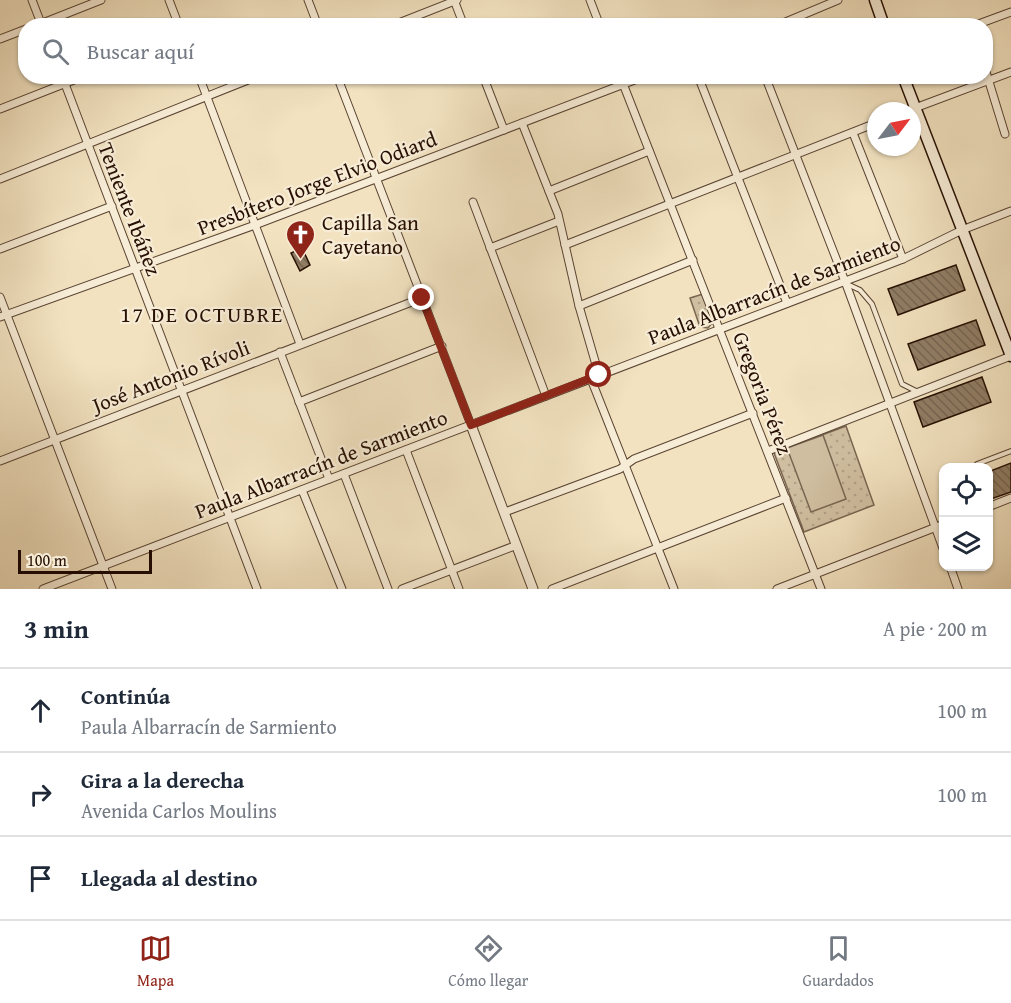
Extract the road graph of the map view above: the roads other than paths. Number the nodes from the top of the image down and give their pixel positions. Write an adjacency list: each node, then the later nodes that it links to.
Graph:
1 (33, 0): 10 (street)
2 (101, 0): 11 (street)
3 (170, 0): 12 (street)
4 (308, 0): 13 (street)
5 (455, 0): 14 (street); 15 (street)
6 (590, 0): 16 (street)
7 (838, 0): 17 (street)
8 (875, 0): 18 (main road)
9 (1011, 12): 19 (street)
10 (37, 18)
11 (56, 18)
12 (176, 18)
13 (315, 18)
14 (411, 18)
15 (461, 18)
16 (597, 18)
17 (795, 18)
18 (881, 18)
19 (993, 19)
20 (18, 32): 21 (street)
21 (0, 39)
22 (1011, 72): 23 (street)
23 (993, 75)
24 (54, 84): 39 (street)
25 (65, 84): 46 (street, Teniente Ibáñez)
26 (202, 84): 36 (street)
27 (238, 84): 36 (street)
28 (340, 84): 51 (street)
29 (486, 84): 42 (street)
30 (701, 84): 49 (street)
31 (768, 84): 48 (street)
32 (905, 84): 37 (main road)
33 (969, 84): 38 (street)
34 (989, 84): 45 (street)
35 (623, 85): 40 (street, Presbítero Jorge Elvio Odiard); 47 (street, Gregoria Pérez)
36 (207, 96): 46 (street); 58 (street)
37 (909, 102)
38 (921, 105)
39 (0, 109)
40 (522, 123): 42 (street, Presbítero Jorge Elvio Odiard); 52 (street)
41 (867, 127): 43 (street)
42 (504, 130): 51 (street, Presbítero Jorge Elvio Odiard)
43 (853, 133): 48 (street); 63 (street)
44 (921, 133): 59 (main road)
45 (1005, 134)
46 (88, 144): 50 (street); 55 (street, Teniente Ibáñez)
47 (649, 151): 52 (street); 54 (street, Gregoria Pérez)
48 (796, 156): 49 (street); 66 (street)
49 (738, 178): 54 (street); 69 (street)
50 (0, 179)
51 (376, 179): 58 (street, Presbítero Jorge Elvio Odiard); 68 (street)
52 (549, 191): 57 (street)
53 (473, 202): 61 (street)
54 (671, 204): 60 (street); 64 (street, Gregoria Pérez)
55 (112, 206): 62 (street); 65 (street, Teniente Ibáñez)
56 (1011, 211): 59 (street, Paula Albarracín de Sarmiento)
57 (559, 221): 60 (street); 61 (street)
58 (255, 225): 65 (street, Presbítero Jorge Elvio Odiard); 73 (street)
59 (962, 230): 63 (street, Paula Albarracín de Sarmiento); 76 (main road)
60 (565, 245): 70 (street)
61 (490, 248): 81 (street)
62 (0, 249)
63 (903, 259): 66 (street, Paula Albarracín de Sarmiento)
64 (693, 260): 70 (street); 72 (street, Gregoria Pérez)
65 (134, 267): 71 (street, Presbítero Jorge Elvio Odiard); 79 (street, Teniente Ibáñez)
66 (846, 283): 69 (street, Paula Albarracín de Sarmiento); 80 (lane); 83 (street)
67 (0, 297): 71 (street)
68 (422, 298): 73 (street, José Antonio Rívoli); 74 (street)
69 (787, 303): 72 (street, Paula Albarracín de Sarmiento)
70 (579, 306): 77 (street)
71 (3, 315): 86 (street)
72 (720, 329): 77 (street, Paula Albarracín de Sarmiento); 84 (street, Gregoria Pérez)
73 (300, 344): 75 (street, José Antonio Rívoli)
74 (442, 346): 82 (street); 85 (street)
75 (280, 352): 79 (street, José Antonio Rívoli); 82 (street)
76 (1011, 356): 80 (street)
77 (599, 375): 78 (street, Paula Albarracín de Sarmiento)
78 (591, 379): 81 (street, Paula Albarracín de Sarmiento); 92 (street)
79 (182, 390): 86 (street, José Antonio Rívoli); 100 (street, Teniente Ibáñez)
80 (918, 392): 83 (street)
81 (546, 396): 85 (street, Paula Albarracín de Sarmiento)
82 (299, 402): 94 (street)
83 (888, 404): 88 (street); 102 (street)
84 (753, 413): 88 (street, Gregoria Pérez); 92 (street)
85 (471, 425): 87 (street, Paula Albarracín de Sarmiento); 99 (street)
86 (55, 439): 90 (street, José Antonio Rívoli); 106 (street)
87 (406, 450): 93 (street, Paula Albarracín de Sarmiento); 107 (street)
88 (768, 451): 96 (street, Gregoria Pérez)
89 (1011, 451): 91 (lane)
90 (0, 461)
91 (980, 463)
92 (625, 465): 99 (street); 105 (street)
93 (344, 474): 94 (street, Paula Albarracín de Sarmiento); 114 (street)
94 (329, 479): 95 (street, Paula Albarracín de Sarmiento)
95 (302, 489): 100 (street, Paula Albarracín de Sarmiento); 113 (street)
96 (786, 498): 105 (street); 109 (street, Gregoria Pérez)
97 (1011, 498): 98 (street)
98 (993, 505)
99 (505, 513): 104 (street)
100 (228, 517): 106 (street, Paula Albarracín de Sarmiento); 112 (street, Teniente Ibáñez)
101 (939, 526): 102 (street)
102 (935, 528): 103 (street); 109 (street)
103 (939, 538)
104 (517, 545): 107 (street); 117 (street)
105 (657, 548): 118 (street); 119 (street)
106 (103, 566): 110 (street, Paula Albarracín de Sarmiento); 111 (street)
107 (452, 570): 115 (street); 116 (street)
108 (951, 571): 122 (street)
109 (815, 574): 120 (street); 121 (street, Gregoria Pérez)
110 (44, 589)
111 (112, 589)
112 (257, 589)
113 (342, 589)
114 (388, 589)
115 (402, 589)
116 (459, 589)
117 (533, 589)
118 (552, 589)
119 (674, 589)
120 (777, 589)
121 (820, 589)
122 (958, 589)

